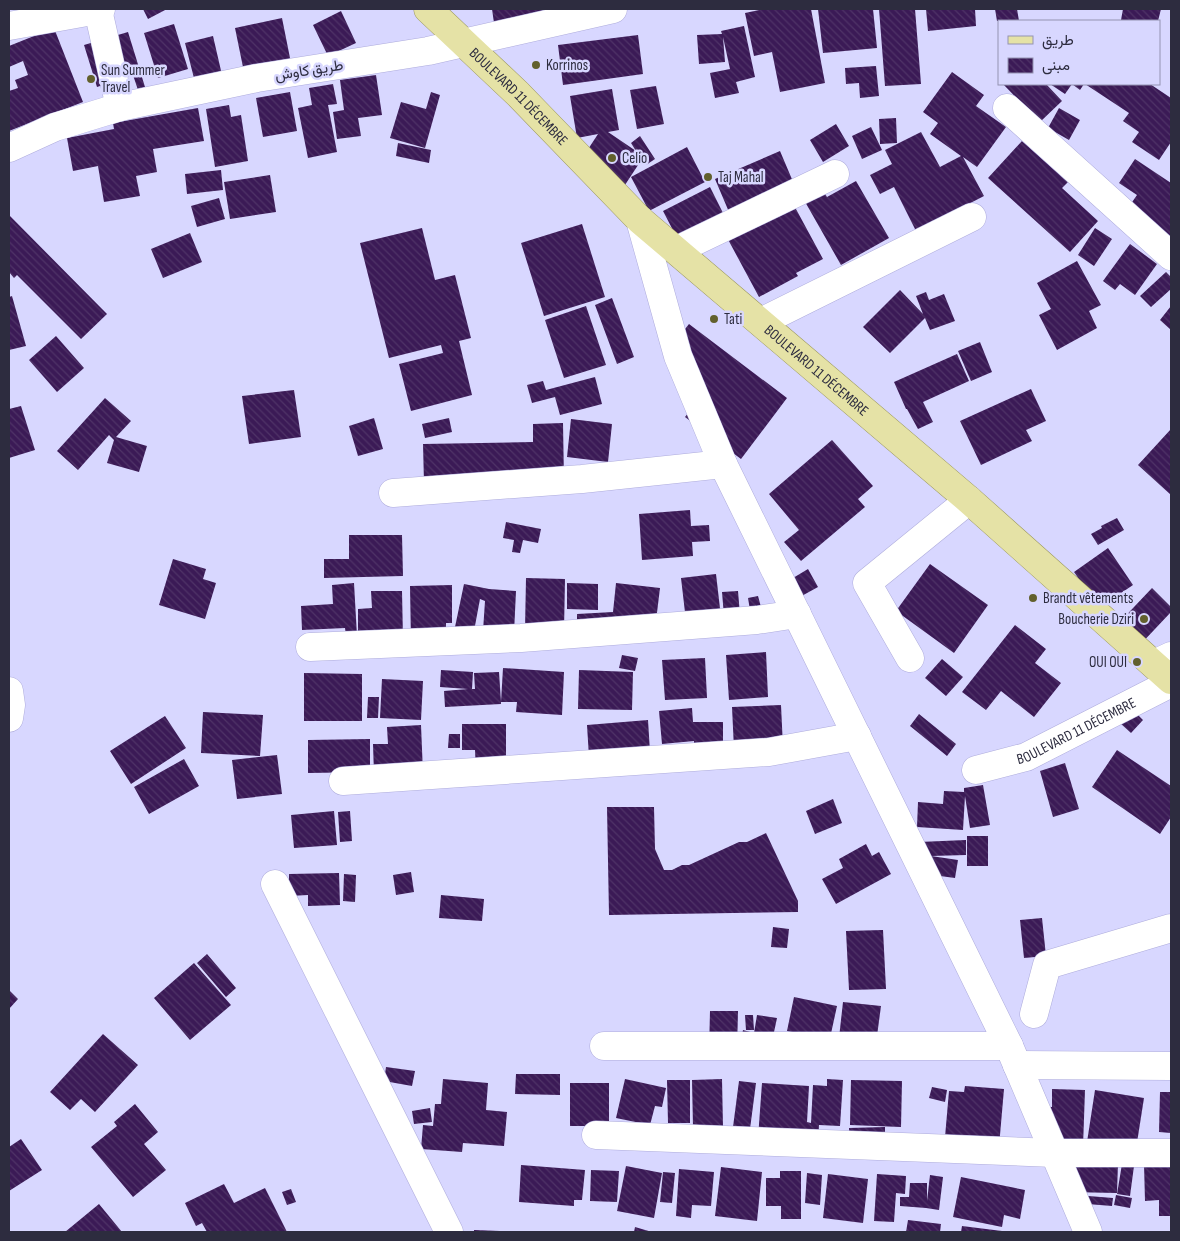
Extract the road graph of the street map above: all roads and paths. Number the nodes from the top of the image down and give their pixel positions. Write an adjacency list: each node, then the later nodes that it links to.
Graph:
1 (428, 9): 5 (main road, BOULEVARD 11 DÉCEMBRE)
2 (613, 9): 5 (street, طريق كاوش)
3 (99, 10): 4 (street); 6 (street)
4 (9, 26)
5 (464, 43): 6 (street, طريق كاوش); 11 (main road, BOULEVARD 11 DÉCEMBRE)
6 (120, 107): 8 (street, طريق كاوش)
7 (1007, 108): 13 (street)
8 (9, 148)
9 (835, 174): 12 (street)
10 (972, 217): 14 (street)
11 (640, 220): 12 (main road, BOULEVARD 11 DÉCEMBRE); 15 (street)
12 (677, 250): 14 (main road, BOULEVARD 11 DÉCEMBRE)
13 (1171, 256)
14 (761, 322): 17 (main road, BOULEVARD 11 DÉCEMBRE)
15 (723, 464): 16 (street); 18 (street)
16 (393, 493)
17 (969, 500): 20 (street); 21 (main road, BOULEVARD 11 DÉCEMBRE)
18 (797, 614): 19 (street); 24 (street)
19 (310, 647)
20 (910, 658)
21 (1167, 671): 25 (street, BOULEVARD 11 DÉCEMBRE)
22 (9, 691): 23 (street)
23 (9, 718)
24 (857, 736): 26 (street); 31 (street)
25 (976, 770)
26 (344, 781)
27 (276, 884): 36 (street)
28 (1171, 928): 29 (street)
29 (1034, 1014)
30 (604, 1046): 31 (street)
31 (1013, 1055): 32 (street); 34 (street)
32 (1171, 1066)
33 (596, 1135): 34 (street)
34 (1054, 1153): 35 (street); 37 (street)
35 (1171, 1153)
36 (449, 1232)
37 (1088, 1232)

